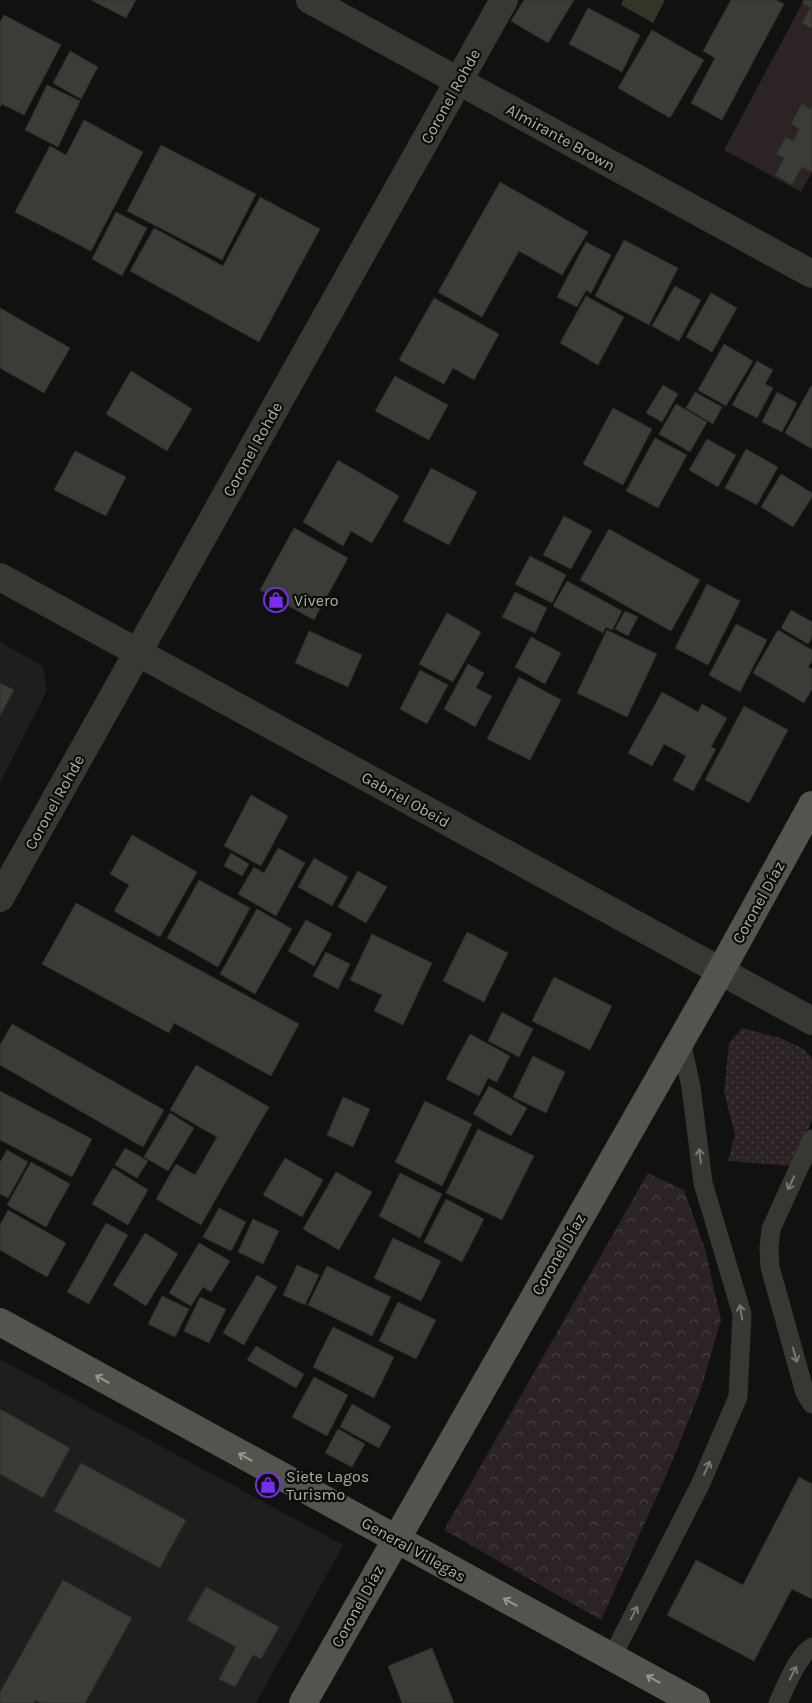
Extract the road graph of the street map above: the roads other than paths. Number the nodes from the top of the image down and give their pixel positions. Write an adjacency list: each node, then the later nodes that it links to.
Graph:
1 (310, 0): 3 (street, Almirante Brown)
2 (504, 0): 3 (street, Coronel Rohde)
3 (458, 81): 4 (street, Almirante Brown); 6 (street, Coronel Rohde)
4 (812, 274)
5 (0, 576): 6 (street, Gabriel Obeid)
6 (138, 652): 8 (street, Coronel Rohde); 9 (street, Gabriel Obeid)
7 (812, 805): 9 (main road, Coronel Díaz)
8 (0, 898)
9 (720, 972): 10 (street, Gabriel Obeid); 11 (main road, Coronel Díaz)
10 (812, 1021)
11 (681, 1041): 15 (main road, Coronel Díaz); 17 (lane, one-way to 11)
12 (812, 1139): 14 (lane, one-way to 14)
13 (0, 1322): 15 (main road, General Villegas, one-way to 13)
14 (812, 1404)
15 (396, 1539): 17 (main road, General Villegas, one-way to 15); 18 (main road, Coronel Díaz)
16 (812, 1647): 20 (lane, one-way to 16)
17 (612, 1657): 19 (main road, General Villegas, one-way to 17)
18 (302, 1703)
19 (696, 1703)
20 (778, 1703)

